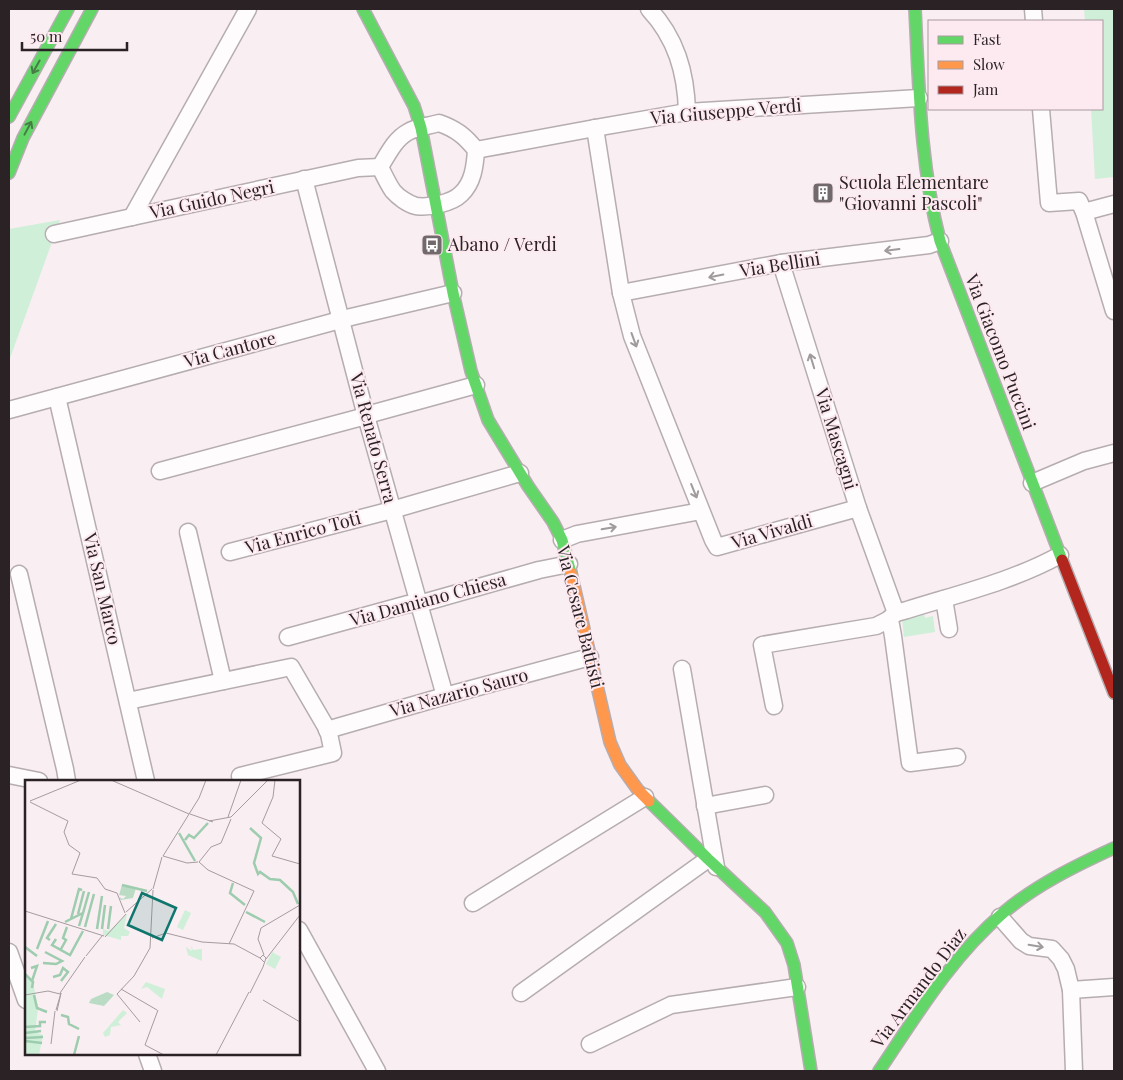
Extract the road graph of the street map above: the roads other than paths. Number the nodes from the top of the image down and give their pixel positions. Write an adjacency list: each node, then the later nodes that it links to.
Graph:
1 (68, 9): 10 (street, one-way to 10)
2 (92, 9): 15 (street, one-way to 2)
3 (248, 9): 20 (street, Via Guido Negri)
4 (363, 9): 11 (street, Via Cesare Battisti)
5 (649, 9): 9 (street)
6 (915, 9): 7 (street, Via Giacomo Puccini)
7 (919, 98): 9 (street, Via Giuseppe Verdi); 22 (street, Via Giacomo Puccini)
8 (1042, 110): 19 (street)
9 (688, 112): 12 (street, Via Giuseppe Verdi)
10 (9, 117)
11 (421, 128): 13 (street); 14 (street); 17 (street, Via Cesare Battisti)
12 (594, 128): 13 (street, Via Giuseppe Verdi); 25 (street)
13 (476, 150): 17 (street)
14 (380, 167): 16 (street, Via Guido Negri); 17 (street)
15 (9, 173)
16 (304, 179): 20 (street, Via Guido Negri); 27 (street, Via Renato Serra)
17 (436, 204): 24 (street, Via Cesare Battisti)
18 (1114, 204): 19 (street)
19 (1084, 212): 26 (street)
20 (132, 217): 21 (street)
21 (54, 234)
22 (940, 241): 23 (street, Via Bellini, one-way to 23); 35 (street, Via Giacomo Puccini)
23 (781, 263): 25 (street, Via Bellini, one-way to 25); 36 (street, Via Mascagni, one-way to 23)
24 (453, 293): 27 (street, Via Cantore); 28 (street, Via Cesare Battisti)
25 (620, 293): 38 (street, one-way to 38)
26 (1114, 311)
27 (341, 320): 29 (street, Via Cantore); 31 (street, Via Renato Serra)
28 (476, 385): 31 (street); 34 (street, Via Cesare Battisti)
29 (57, 397): 30 (street, Via Cantore); 56 (street, Via San Marco)
30 (9, 410)
31 (366, 416): 33 (street); 37 (street, Via Renato Serra)
32 (1114, 453): 35 (street)
33 (160, 471)
34 (520, 473): 37 (street, Via Enrico Toti); 40 (street, Via Cesare Battisti)
35 (1032, 483): 42 (street, Via Giacomo Puccini)
36 (858, 508): 38 (street, Via Vivaldi); 47 (street, Via Mascagni)
37 (392, 510): 41 (street, Via Enrico Toti); 46 (street, Via Renato Serra)
38 (701, 511): 40 (street, one-way to 38)
39 (188, 532): 53 (street)
40 (562, 540): 43 (street, Via Cesare Battisti)
41 (230, 552)
42 (1060, 555): 45 (street); 52 (street, Via Giacomo Puccini)
43 (569, 564): 46 (street, Via Damiano Chiesa); 50 (street, Via Cesare Battisti)
44 (19, 574): 62 (street)
45 (944, 599): 47 (street); 48 (street)
46 (419, 604): 49 (street, Via Damiano Chiesa); 55 (street, Via Renato Serra)
47 (892, 616): 57 (street); 59 (street, Via Mascagni)
48 (949, 629)
49 (288, 638)
50 (590, 657): 55 (street, Via Nazario Sauro); 66 (street, Via Cesare Battisti)
51 (682, 669): 67 (street)
52 (1110, 671): 54 (street, Via Giacomo Puccini)
53 (223, 681): 56 (street); 58 (street)
54 (1114, 693)
55 (445, 696): 58 (street, Via Nazario Sauro)
56 (128, 701): 63 (street, Via San Marco)
57 (774, 706)
58 (327, 730): 64 (street)
59 (956, 757)
60 (9, 775): 61 (street)
61 (34, 780)
62 (67, 780)
63 (146, 780)
64 (241, 780)
65 (765, 795): 67 (street)
66 (645, 797): 69 (street, Via Cesare Battisti); 70 (street)
67 (706, 806): 69 (street)
68 (1114, 848): 71 (street, Via Armando Diaz)
69 (712, 863): 74 (street, Via Cesare Battisti); 77 (street)
70 (473, 903)
71 (1000, 917): 76 (street, one-way to 76); 84 (street, Via Armando Diaz)
72 (300, 932): 82 (street)
73 (9, 952): 78 (street)
74 (797, 987): 79 (street); 83 (street, Via Cesare Battisti)
75 (1114, 987): 76 (street)
76 (1071, 990): 85 (street)
77 (521, 993)
78 (25, 997)
79 (590, 1044)
80 (147, 1055): 81 (street)
81 (153, 1071)
82 (377, 1071)
83 (811, 1071)
84 (879, 1071)
85 (1074, 1071)

